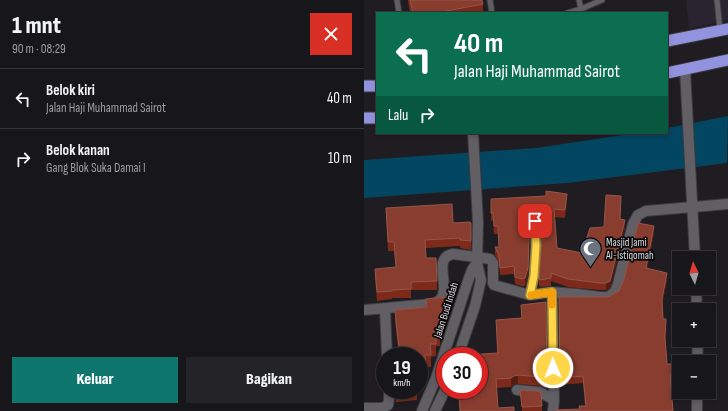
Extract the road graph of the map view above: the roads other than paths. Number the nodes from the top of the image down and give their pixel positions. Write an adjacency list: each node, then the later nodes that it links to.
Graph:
1 (397, 0): 7 (lane)
2 (490, 0): 8 (lane)
3 (579, 0): 6 (lane)
4 (602, 0): 6 (lane)
5 (717, 0): 10 (lane)
6 (581, 9): 9 (lane)
7 (399, 12)
8 (492, 12)
9 (570, 12)
10 (724, 29): 11 (highway)
11 (668, 41)
12 (728, 60): 13 (highway)
13 (685, 69): 14 (highway); 19 (street)
14 (668, 73)
15 (364, 112): 16 (highway)
16 (372, 118)
17 (473, 135): 22 (street, Jalan Budi Indah)
18 (728, 204): 19 (street)
19 (692, 207): 21 (street); 23 (street)
20 (535, 221): 24 (street)
21 (695, 251)
22 (477, 260): 24 (street); 25 (street); 28 (street, Jalan Budi Indah); 29 (street, Jalan Budi Indah)
23 (552, 292): 24 (street); 35 (street)
24 (530, 295)
25 (385, 309): 26 (street); 27 (street)
26 (364, 310)
27 (387, 347)
28 (461, 347)
29 (432, 389): 30 (street); 37 (street, Jalan Budi Indah)
30 (436, 390)
31 (517, 390): 35 (street)
32 (389, 399): 36 (street)
33 (441, 399): 38 (street)
34 (697, 399): 40 (street)
35 (554, 400): 39 (street)
36 (364, 408)
37 (422, 411)
38 (435, 411)
39 (553, 411)
40 (697, 411)

